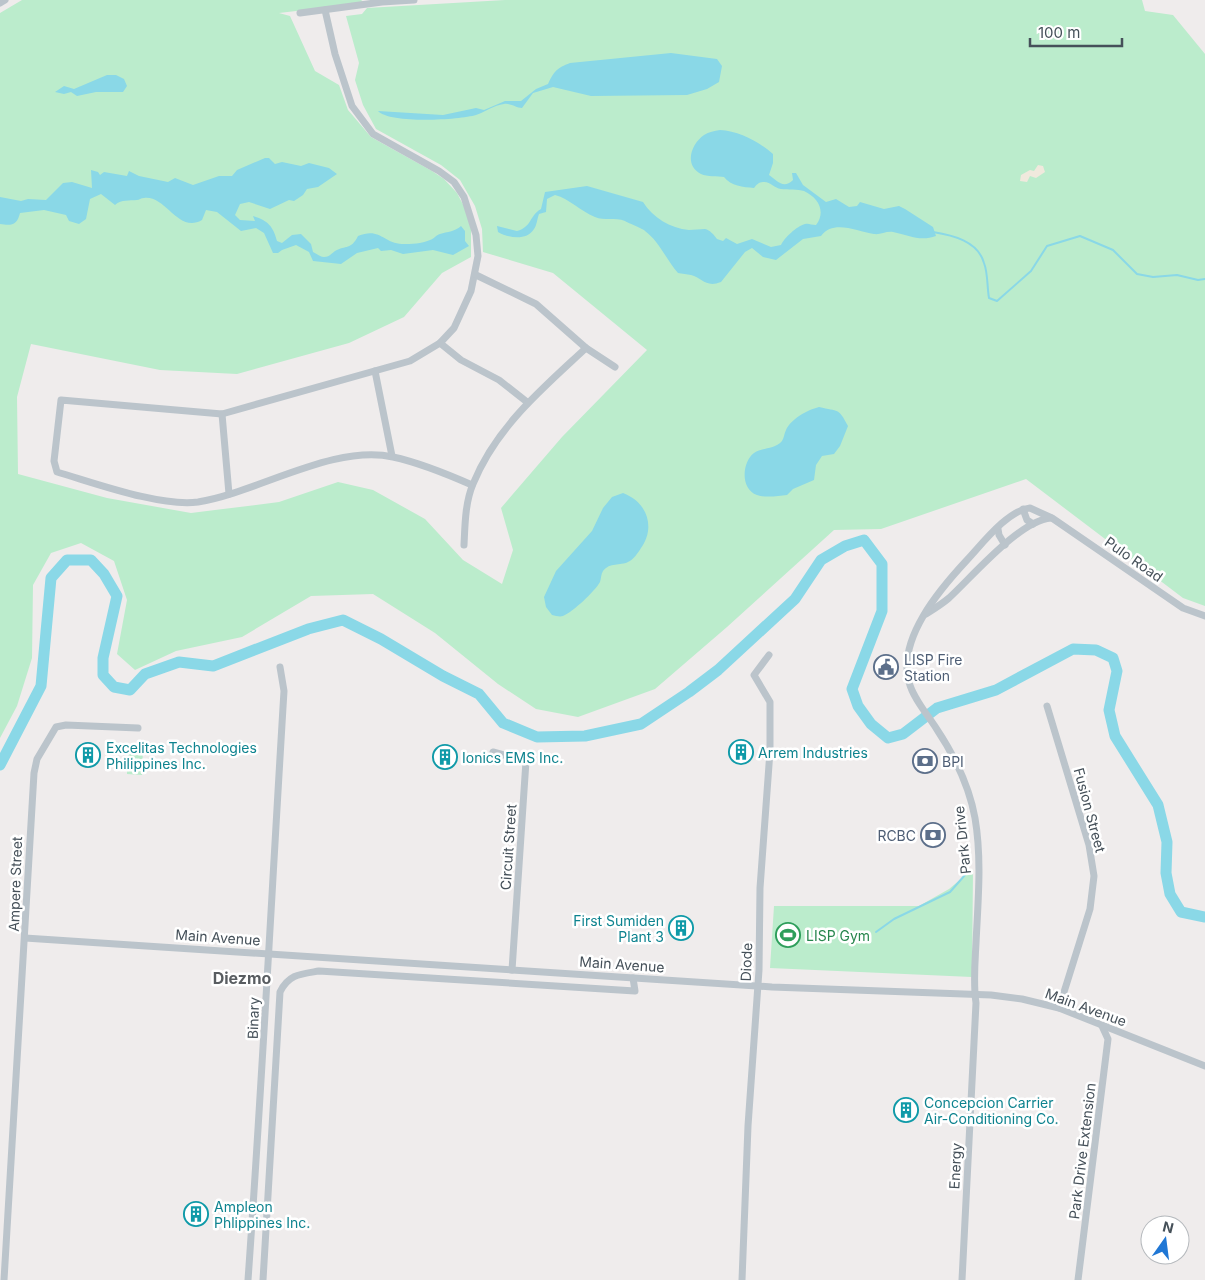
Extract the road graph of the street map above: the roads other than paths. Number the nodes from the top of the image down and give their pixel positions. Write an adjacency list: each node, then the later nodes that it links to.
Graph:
1 (5, 0): 4 (street)
2 (414, 0): 3 (street)
3 (381, 1): 5 (street)
4 (0, 3)
5 (325, 10): 6 (street); 7 (street)
6 (300, 13)
7 (476, 275): 8 (street); 9 (street)
8 (440, 343): 11 (street); 12 (street)
9 (586, 348): 10 (street); 12 (street)
10 (615, 367)
11 (375, 371): 13 (street); 14 (street)
12 (527, 402): 15 (street)
13 (222, 414): 16 (street); 16 (street)
14 (392, 456): 15 (street); 16 (street)
15 (472, 486): 21 (street)
16 (229, 494)
17 (1023, 509): 18 (street); 19 (street); 20 (street, Park Drive)
18 (1052, 518): 19 (street, Park Drive); 24 (street, Pulo Road)
19 (1033, 524): 22 (street, Park Drive)
20 (998, 529): 22 (street); 23 (street, Park Drive)
21 (464, 544)
22 (1005, 545): 23 (street, Park Drive)
23 (926, 614): 35 (street, Park Drive)
24 (1205, 616)
25 (769, 655): 34 (street, Diode)
26 (280, 666): 31 (street, Binary)
27 (1047, 706): 36 (street, Fusion Street)
28 (138, 728): 30 (street, Ampere Street)
29 (493, 752): 32 (street, Circuit Street)
30 (25, 938): 31 (street, Main Avenue); 39 (street, Ampere Street)
31 (268, 953): 32 (street, Main Avenue); 40 (street, Binary)
32 (512, 970): 33 (street, Main Avenue)
33 (632, 978): 34 (street, Main Avenue); 41 (street)
34 (758, 986): 35 (street, Main Avenue); 42 (street, Diode)
35 (975, 994): 36 (street, Main Avenue); 43 (street, Energy)
36 (1059, 1008): 37 (street, Main Avenue)
37 (1102, 1026): 38 (street, Main Avenue); 44 (street, Park Drive Extension)
38 (1205, 1066)
39 (4, 1280)
40 (248, 1280)
41 (263, 1280)
42 (742, 1280)
43 (962, 1280)
44 (1078, 1280)

